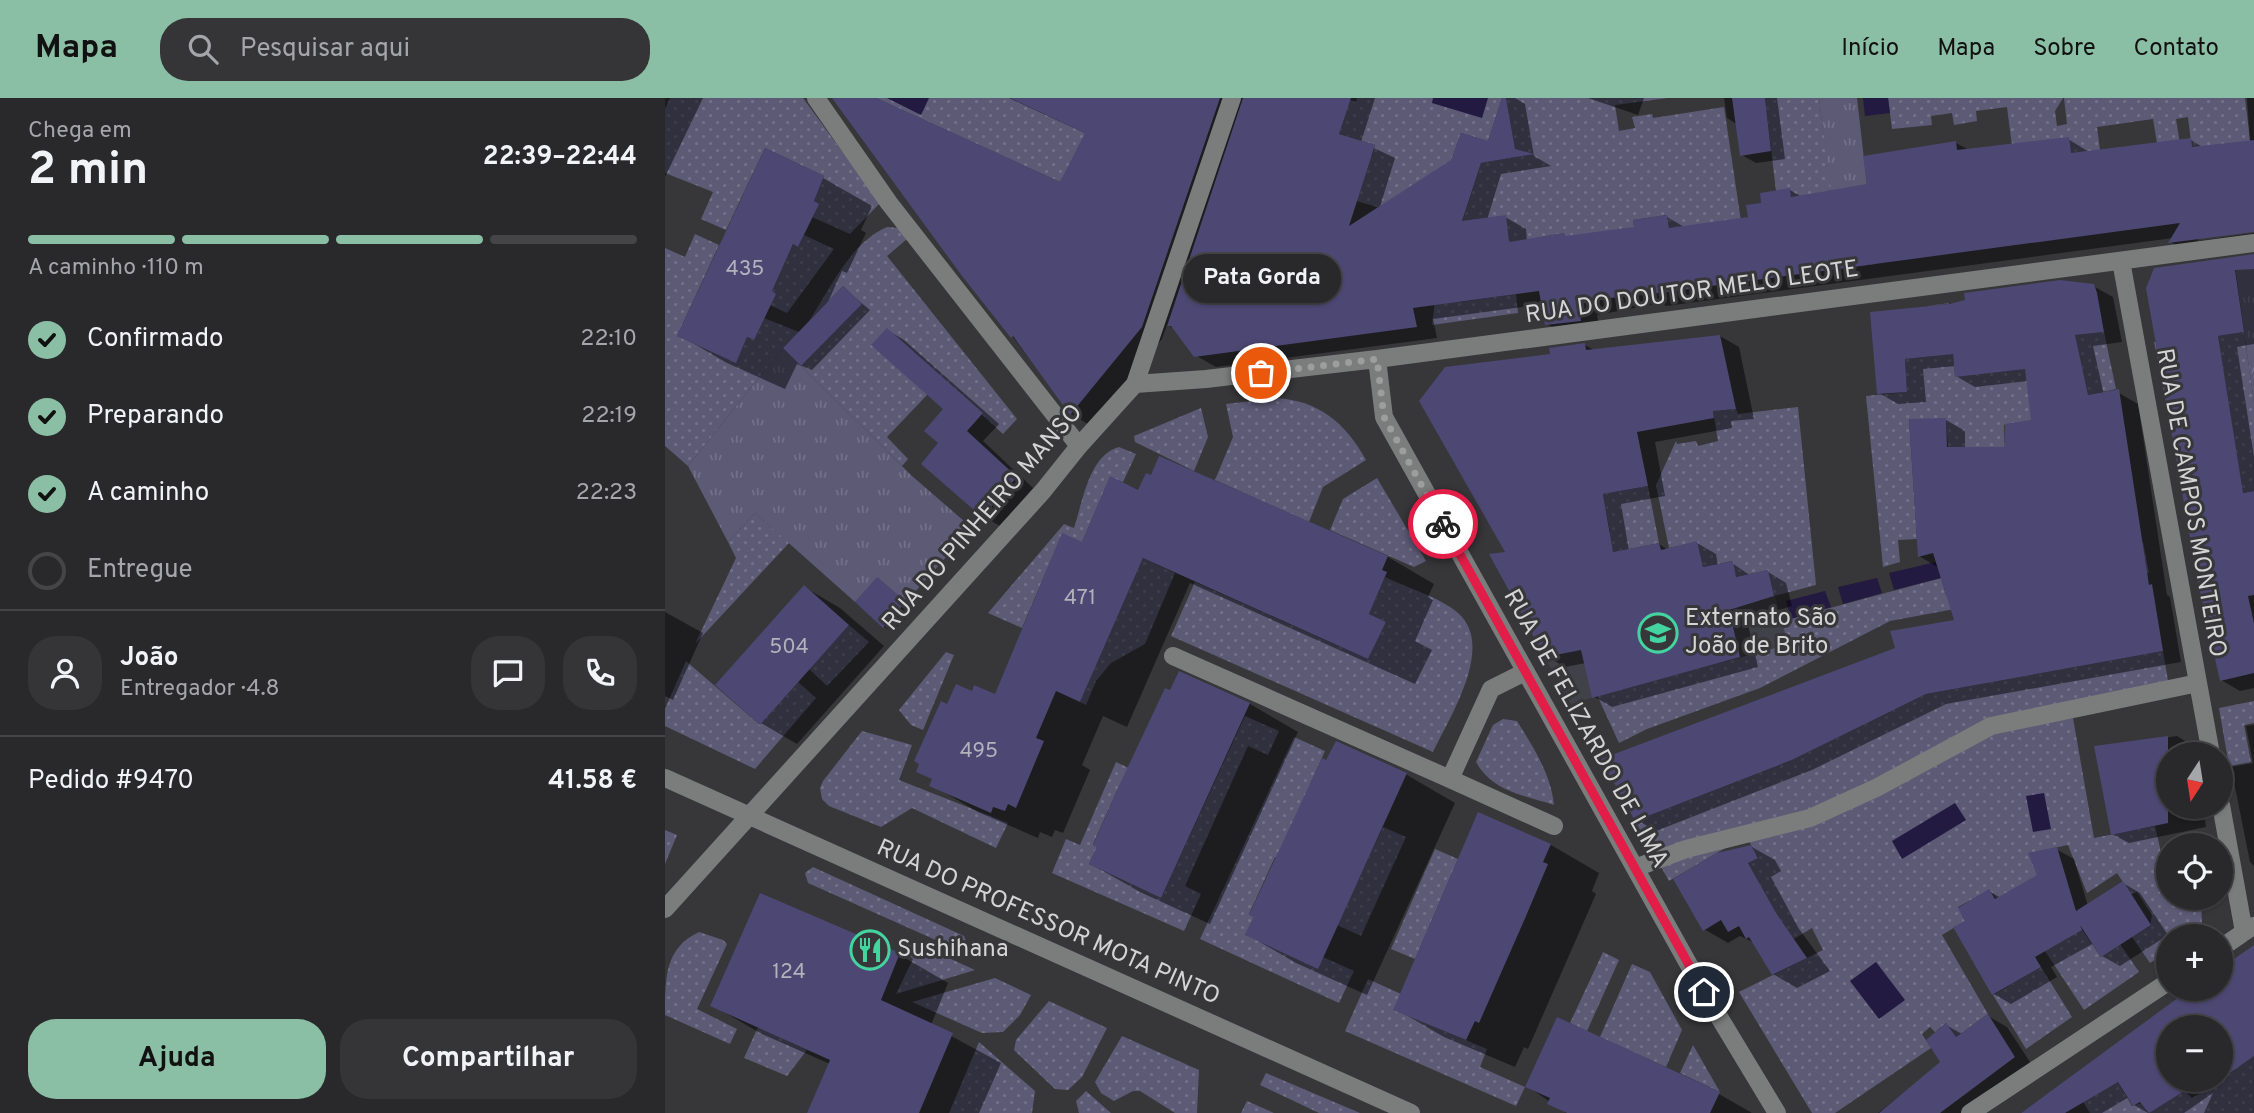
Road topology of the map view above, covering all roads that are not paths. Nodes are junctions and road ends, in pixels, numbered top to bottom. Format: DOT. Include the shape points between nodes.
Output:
graph roads {
  1 [pos="816,98"];
  2 [pos="1232,98"];
  3 [pos="2254,243"];
  4 [pos="2121,261"];
  5 [pos="1377,359"];
  6 [pos="1135,384"];
  7 [pos="1079,446"];
  8 [pos="1173,656"];
  9 [pos="1525,672"];
  10 [pos="2199,683"];
  11 [pos="2209,742"];
  12 [pos="665,778"];
  13 [pos="1450,779"];
  14 [pos="751,816"];
  15 [pos="2224,819"];
  16 [pos="1554,826"];
  17 [pos="1635,868"];
  18 [pos="665,909"];
  19 [pos="2249,929"];
  20 [pos="2233,940"];
  21 [pos="2156,990"];
  22 [pos="1411,1113"];
  23 [pos="1777,1113"];
  24 [pos="1970,1113"];
  1 -- 7 [label="street" via="889,202"];
  2 -- 6 [label="street, RUA DO PINHEIRO MANSO"];
  3 -- 4 [label="street, RUA DO DOUTOR MELO LEOTE"];
  4 -- 5 [label="street, RUA DO DOUTOR MELO LEOTE"];
  4 -- 10 [label="street, RUA DE CAMPOS MONTEIRO"];
  5 -- 6 [label="street, RUA DO DOUTOR MELO LEOTE"];
  5 -- 9 [label="street, RUA DE FELIZARDO DE LIMA" via="1384,417"];
  6 -- 7 [label="street, RUA DO PINHEIRO MANSO"];
  7 -- 14 [label="street, RUA DO PINHEIRO MANSO"];
  8 -- 13 [label="street"];
  9 -- 13 [label="street" via="1491,689"];
  9 -- 17 [label="street, RUA DE FELIZARDO DE LIMA"];
  10 -- 11 [label="street, RUA DE CAMPOS MONTEIRO"];
  10 -- 17 [label="street" via="1991,726 1809,818 1686,849"];
  12 -- 14 [label="street, RUA DO PROFESSOR MOTA PINTO"];
  13 -- 16 [label="street"];
  14 -- 18 [label="street, RUA DO PINHEIRO MANSO"];
  14 -- 22 [label="street, RUA DO PROFESSOR MOTA PINTO"];
  15 -- 19 [label="street"];
  17 -- 23 [label="street, RUA DE FELIZARDO DE LIMA"];
  19 -- 20 [label="street"];
  21 -- 24 [label="street"];
}
